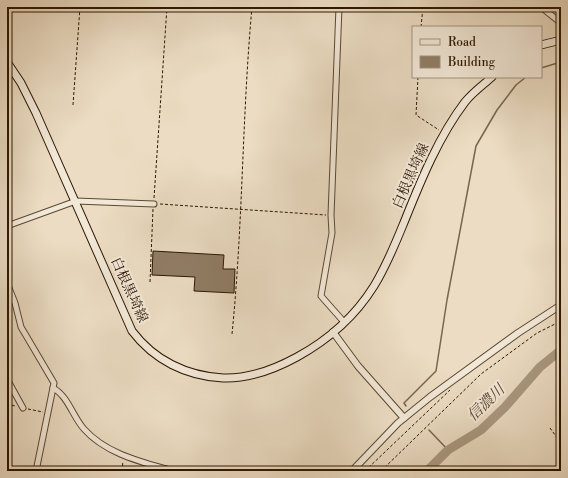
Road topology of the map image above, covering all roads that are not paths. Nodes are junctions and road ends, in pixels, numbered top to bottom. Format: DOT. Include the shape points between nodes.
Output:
graph roads {
  1 [pos="11,7"];
  2 [pos="339,7"];
  3 [pos="541,7"];
  4 [pos="7,13"];
  5 [pos="561,23"];
  6 [pos="561,40"];
  7 [pos="542,45"];
  8 [pos="7,62"];
  9 [pos="491,78"];
  10 [pos="76,201"];
  11 [pos="154,204"];
  12 [pos="7,226"];
  13 [pos="7,283"];
  14 [pos="561,305"];
  15 [pos="344,322"];
  16 [pos="333,332"];
  17 [pos="7,379"];
  18 [pos="53,388"];
  19 [pos="23,408"];
  20 [pos="404,418"];
  21 [pos="36,471"];
  22 [pos="173,471"];
  23 [pos="352,471"];
  1 -- 4 [label="street"];
  2 -- 15 [label="street" via="332,234 321,296"];
  3 -- 5 [label="street"];
  6 -- 7 [label="main road"];
  8 -- 10 [label="main road, 白根黒埼線" via="29,97"];
  9 -- 15 [label="main road, 白根黒埼線" via="465,102 445,133 385,267 367,296"];
  10 -- 11 [label="street"];
  10 -- 12 [label="street"];
  10 -- 16 [label="main road, 白根黒埼線" via="132,331 150,351 175,367 202,376 243,377 287,362"];
  13 -- 18 [label="street" via="15,303 20,327 54,383"];
  14 -- 20 [label="street" via="518,333"];
  15 -- 16 [label="main road, 白根黒埼線"];
  16 -- 20 [label="street" via="358,366"];
  17 -- 19 [label="street"];
  18 -- 21 [label="street"];
  18 -- 22 [label="street" via="66,401 89,435 124,456"];
  20 -- 23 [label="street"];
}
